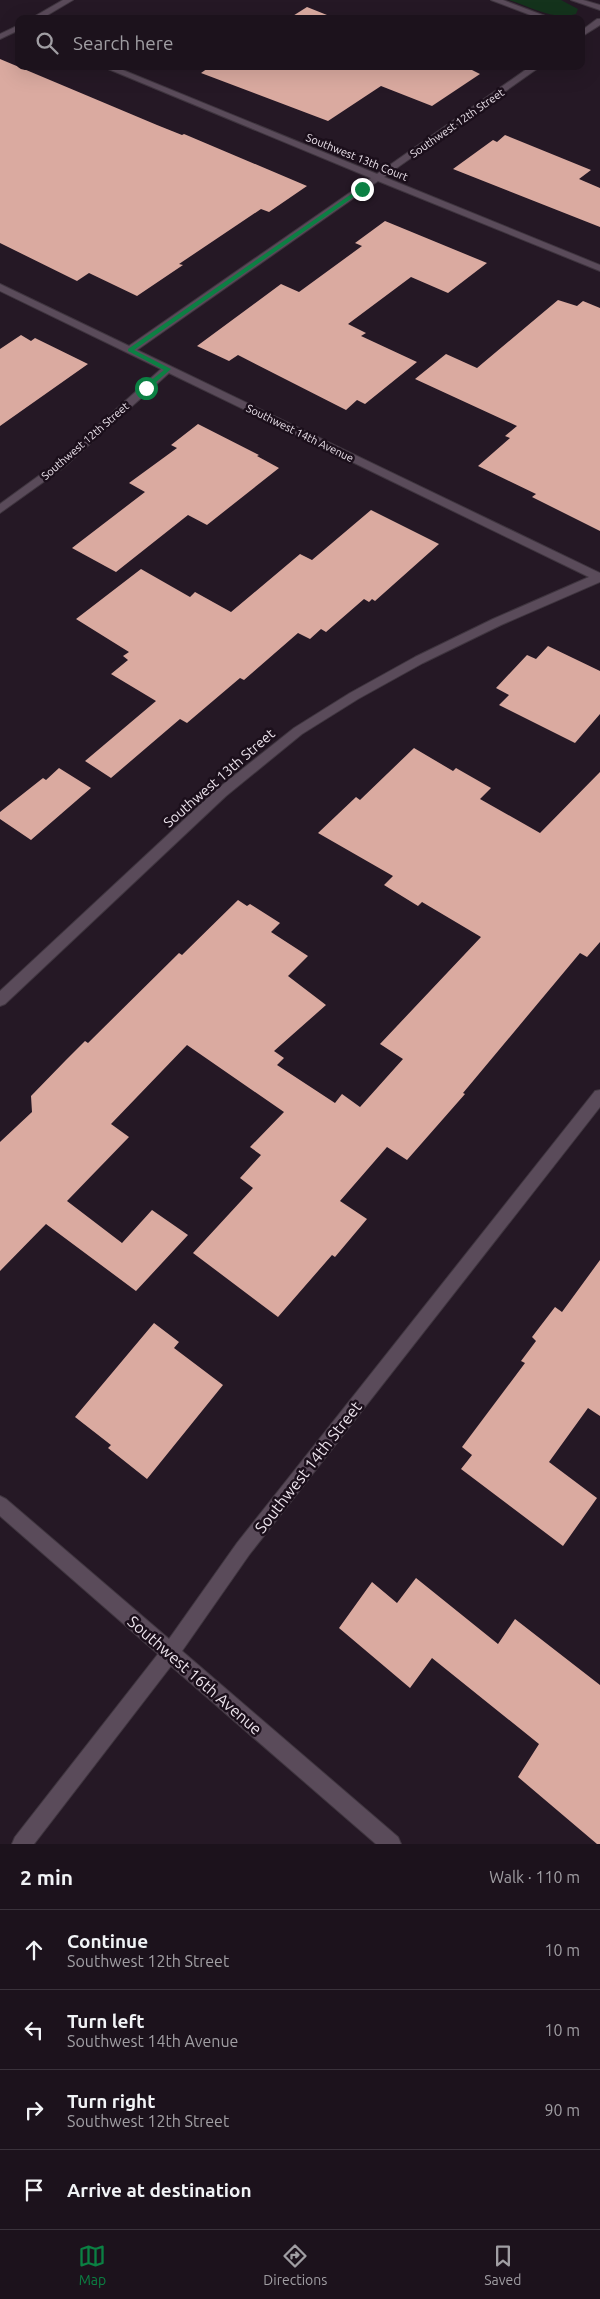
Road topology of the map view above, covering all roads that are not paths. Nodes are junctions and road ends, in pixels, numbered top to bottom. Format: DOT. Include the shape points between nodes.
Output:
graph roads {
  1 [pos="69,0"];
  2 [pos="495,0"];
  3 [pos="576,0"];
  4 [pos="600,8"];
  5 [pos="41,15"];
  6 [pos="538,15"];
  7 [pos="600,21"];
  8 [pos="0,23"];
  9 [pos="15,28"];
  10 [pos="15,30"];
  11 [pos="585,31"];
  12 [pos="585,32"];
  13 [pos="600,36"];
  14 [pos="0,37"];
  15 [pos="115,70"];
  16 [pos="531,70"];
  17 [pos="378,178"];
  18 [pos="600,268"];
  19 [pos="0,287"];
  20 [pos="130,350"];
  21 [pos="168,369"];
  22 [pos="0,509"];
  23 [pos="600,578"];
  24 [pos="0,1000"];
  25 [pos="600,1096"];
  26 [pos="0,1505"];
  27 [pos="169,1654"];
  28 [pos="22,1844"];
  29 [pos="391,1844"];
  1 -- 5 [label="street"];
  2 -- 6 [label="street"];
  3 -- 4 [label="street"];
  7 -- 11 [label="street"];
  8 -- 9 [label="street"];
  10 -- 14 [label="street"];
  12 -- 13 [label="street"];
  15 -- 17 [label="street, Southwest 13th Court"];
  16 -- 17 [label="street, Southwest 12th Street"];
  17 -- 18 [label="street, Southwest 13th Court"];
  17 -- 20 [label="street, Southwest 12th Street"];
  19 -- 20 [label="street, Southwest 14th Avenue"];
  20 -- 21 [label="street, Southwest 14th Avenue"];
  21 -- 22 [label="street, Southwest 12th Street" via="59,466"];
  21 -- 23 [label="street, Southwest 14th Avenue"];
  23 -- 24 [label="street, Southwest 13th Street" via="496,622 419,660 298,731 221,793"];
  25 -- 27 [label="street, Southwest 14th Street" via="243,1549"];
  26 -- 27 [label="street, Southwest 16th Avenue"];
  27 -- 28 [label="street, Southwest 14th Street"];
  27 -- 29 [label="street, Southwest 16th Avenue"];
}
